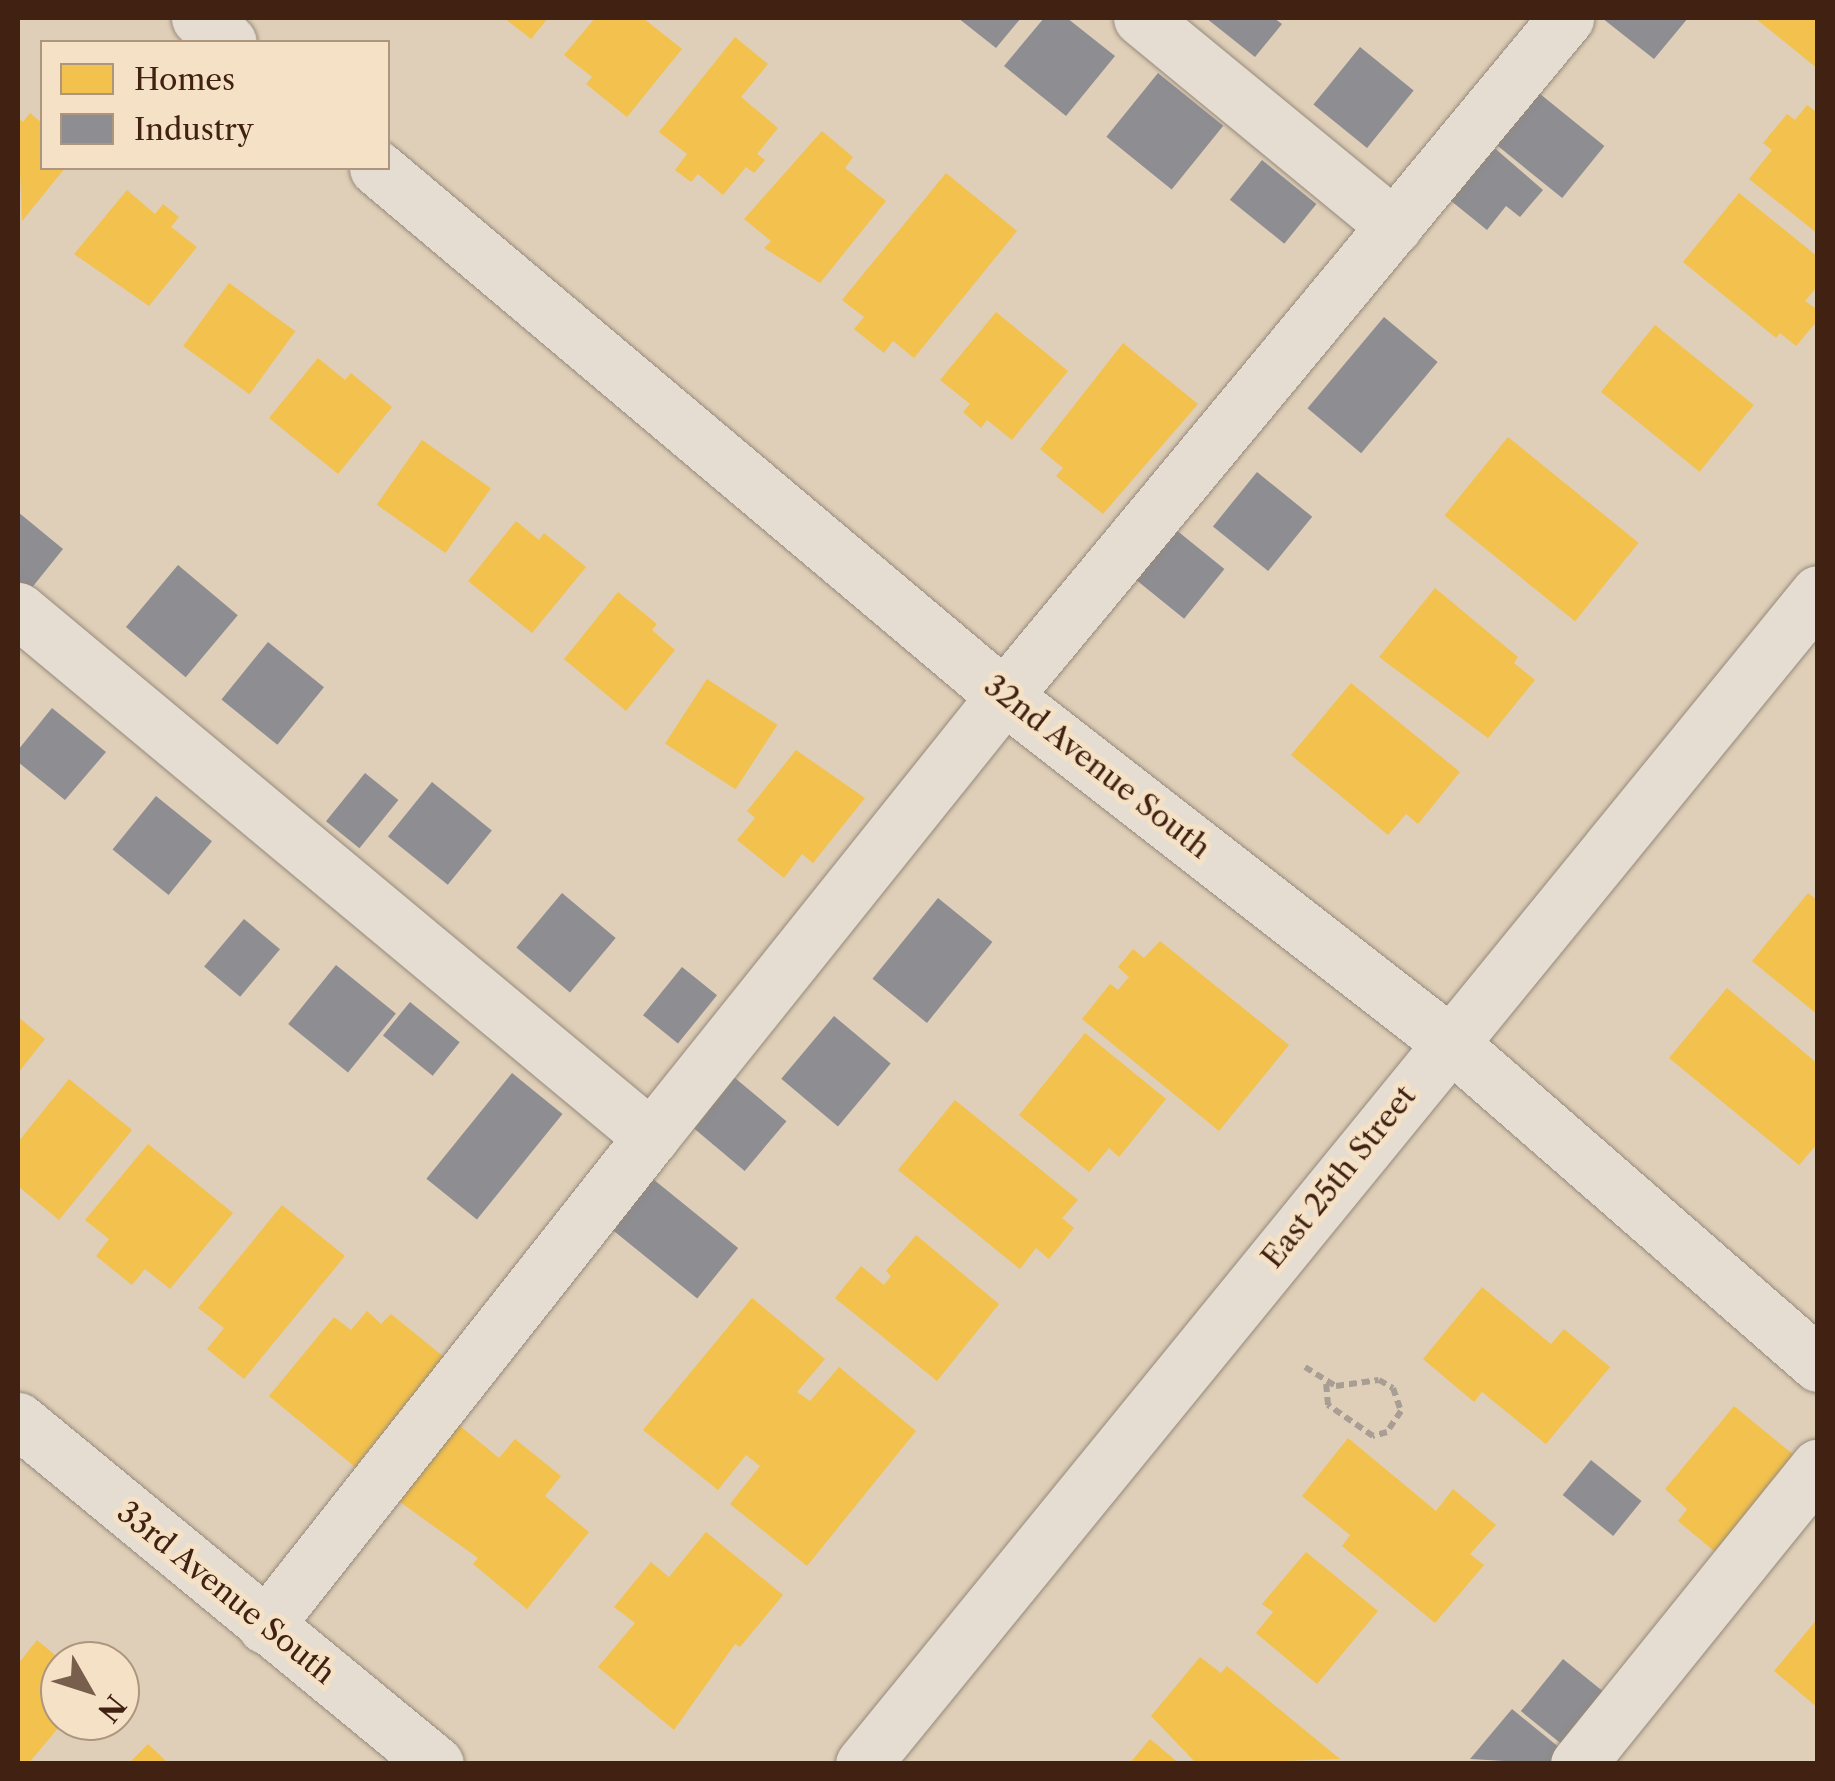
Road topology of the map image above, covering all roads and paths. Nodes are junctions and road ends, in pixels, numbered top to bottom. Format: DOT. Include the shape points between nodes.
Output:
graph roads {
  1 [pos="199,18"];
  2 [pos="1141,18"];
  3 [pos="1566,18"];
  4 [pos="226,40"];
  5 [pos="379,170"];
  6 [pos="1394,226"];
  7 [pos="1818,593"];
  8 [pos="18,610"];
  9 [pos="1004,696"];
  10 [pos="1449,1042"];
  11 [pos="651,1137"];
  12 [pos="1818,1364"];
  13 [pos="1305,1367"];
  14 [pos="1326,1384"];
  15 [pos="18,1420"];
  16 [pos="1818,1467"];
  17 [pos="265,1626"];
  18 [pos="436,1764"];
  19 [pos="863,1764"];
  20 [pos="1578,1764"];
  1 -- 4 [label="street"];
  2 -- 6 [label="street"];
  3 -- 6 [label="street"];
  5 -- 9 [label="street, 32nd Avenue South"];
  6 -- 9 [label="street"];
  7 -- 10 [label="street, East 25th Street"];
  8 -- 11 [label="street"];
  9 -- 10 [label="street, 32nd Avenue South"];
  9 -- 11 [label="street"];
  10 -- 12 [label="street, 32nd Avenue South"];
  10 -- 19 [label="street, East 25th Street"];
  11 -- 17 [label="street"];
  13 -- 14 [label="path"];
  14 -- 14 [label="path" via="1379,1380 1393,1388 1401,1411 1387,1432 1373,1436 1328,1405"];
  15 -- 17 [label="street, 33rd Avenue South"];
  16 -- 20 [label="street"];
  17 -- 18 [label="street, 33rd Avenue South"];
}
